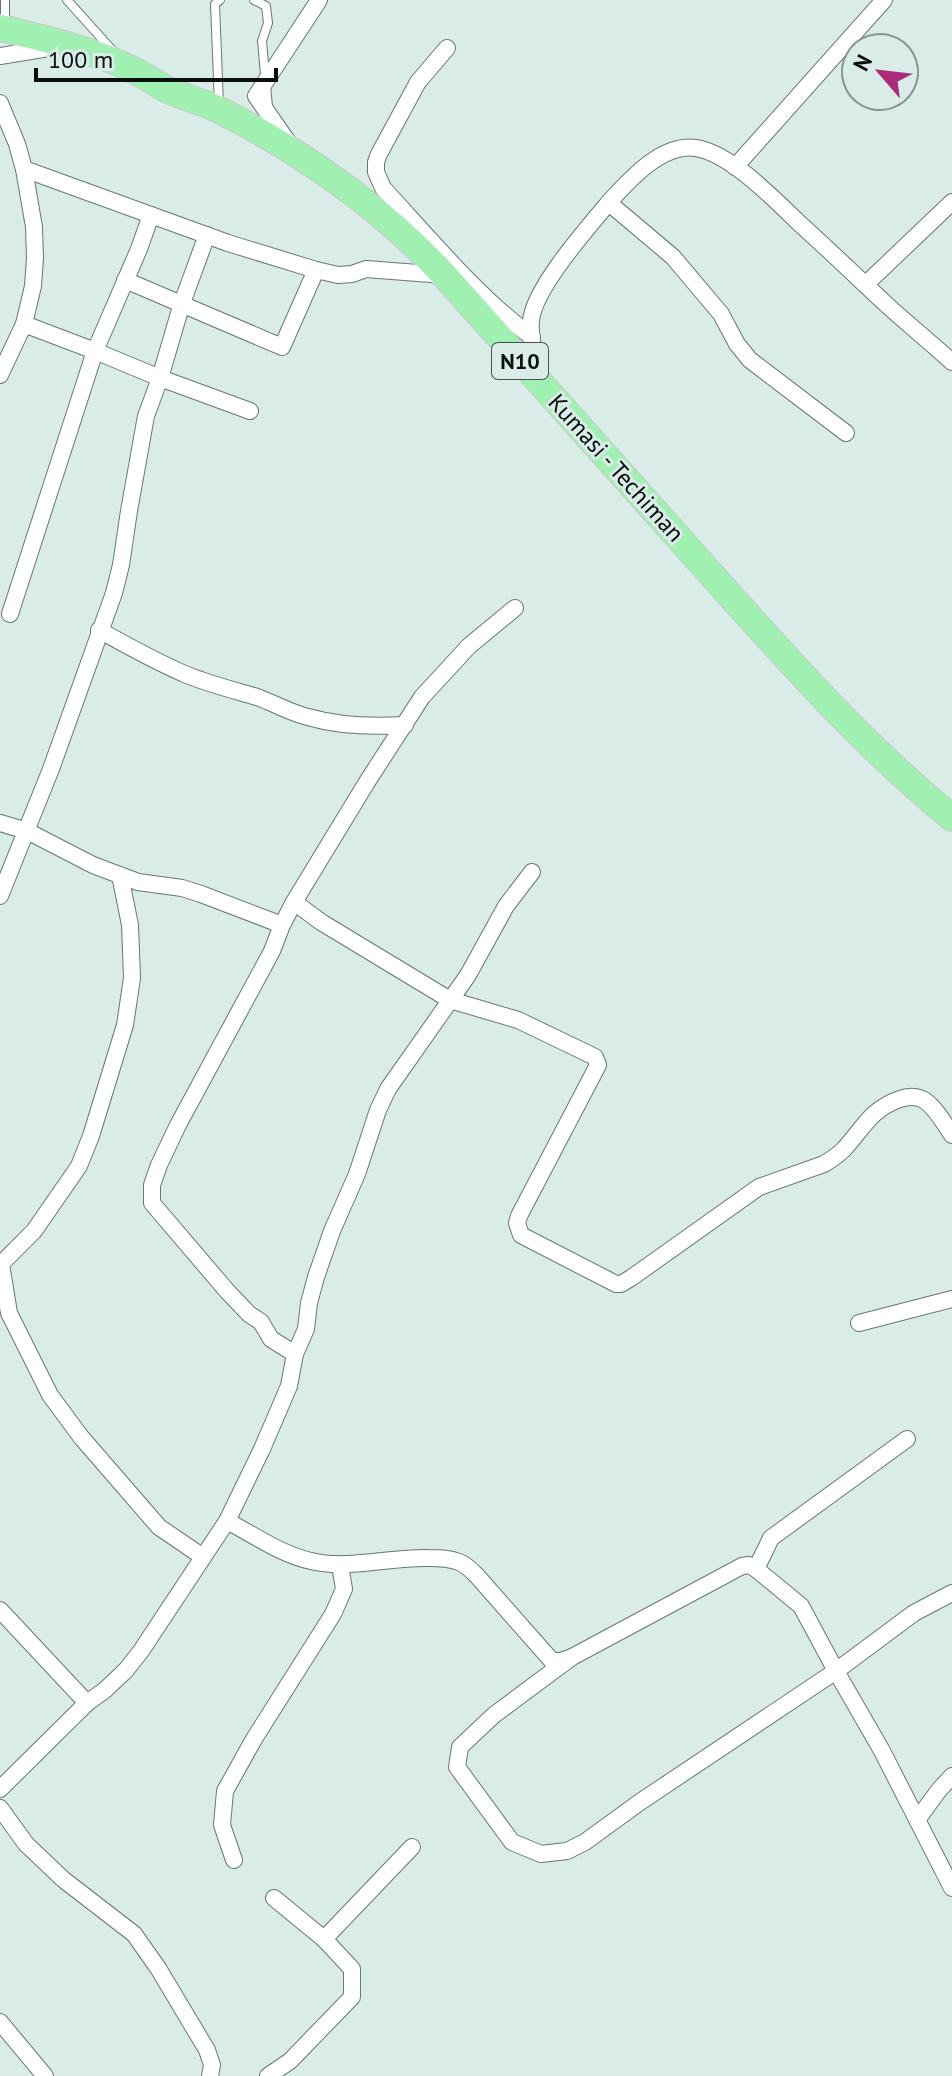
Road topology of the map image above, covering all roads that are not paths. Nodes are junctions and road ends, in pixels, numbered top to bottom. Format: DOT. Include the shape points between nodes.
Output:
graph roads {
  1 [pos="5,0"];
  2 [pos="67,0"];
  3 [pos="220,0"];
  4 [pos="254,0"];
  5 [pos="319,0"];
  6 [pos="884,0"];
  7 [pos="2,28"];
  8 [pos="65,45"];
  9 [pos="447,48"];
  10 [pos="0,56"];
  11 [pos="127,67"];
  12 [pos="0,103"];
  13 [pos="219,110"];
  14 [pos="271,139"];
  15 [pos="295,153"];
  16 [pos="735,167"];
  17 [pos="24,169"];
  18 [pos="952,202"];
  19 [pos="609,203"];
  20 [pos="151,215"];
  21 [pos="207,235"];
  22 [pos="316,270"];
  23 [pos="444,275"];
  24 [pos="125,280"];
  25 [pos="866,284"];
  26 [pos="182,303"];
  27 [pos="24,324"];
  28 [pos="532,337"];
  29 [pos="95,351"];
  30 [pos="952,362"];
  31 [pos="0,375"];
  32 [pos="160,378"];
  33 [pos="250,411"];
  34 [pos="577,425"];
  35 [pos="846,433"];
  36 [pos="515,608"];
  37 [pos="10,614"];
  38 [pos="99,630"];
  39 [pos="405,725"];
  40 [pos="952,818"];
  41 [pos="0,823"];
  42 [pos="27,831"];
  43 [pos="532,872"];
  44 [pos="120,875"];
  45 [pos="0,896"];
  46 [pos="294,902"];
  47 [pos="282,925"];
  48 [pos="450,1000"];
  49 [pos="952,1135"];
  50 [pos="1,1264"];
  51 [pos="952,1299"];
  52 [pos="859,1323"];
  53 [pos="295,1354"];
  54 [pos="907,1439"];
  55 [pos="227,1521"];
  56 [pos="203,1557"];
  57 [pos="340,1565"];
  58 [pos="756,1569"];
  59 [pos="952,1593"];
  60 [pos="0,1610"];
  61 [pos="572,1657"];
  62 [pos="836,1671"];
  63 [pos="87,1703"];
  64 [pos="952,1776"];
  65 [pos="0,1789"];
  66 [pos="0,1808"];
  67 [pos="917,1820"];
  68 [pos="412,1847"];
  69 [pos="234,1860"];
  70 [pos="952,1888"];
  71 [pos="274,1898"];
  72 [pos="324,1939"];
  73 [pos="0,2022"];
  74 [pos="45,2076"];
  75 [pos="210,2076"];
  76 [pos="268,2076"];
  1 -- 7 [label="lane"];
  2 -- 11 [label="lane"];
  3 -- 13 [label="lane" via="215,4"];
  4 -- 14 [label="lane" via="266,6 267,14 262,41"];
  5 -- 15 [label="street" via="256,96"];
  6 -- 16 [label="street"];
  7 -- 8 [label="highway, Kumasi - Techiman / N10"];
  8 -- 10 [label="street"];
  8 -- 11 [label="highway, Kumasi - Techiman / N10"];
  9 -- 28 [label="street" via="418,82 396,120 376,172 383,188 484,296"];
  11 -- 13 [label="highway, Kumasi - Techiman / N10"];
  12 -- 17 [label="street"];
  13 -- 14 [label="highway, Kumasi - Techiman / N10"];
  14 -- 15 [label="highway, Kumasi - Techiman / N10"];
  15 -- 23 [label="highway, Kumasi - Techiman / N10" via="394,225"];
  16 -- 19 [label="street" via="697,148 681,149 646,165"];
  16 -- 25 [label="street"];
  17 -- 20 [label="street"];
  17 -- 27 [label="street" via="35,258"];
  18 -- 25 [label="street"];
  19 -- 28 [label="street" via="541,294 531,320"];
  19 -- 35 [label="street" via="673,257 721,314 750,360"];
  20 -- 21 [label="street"];
  20 -- 24 [label="street"];
  21 -- 22 [label="street"];
  21 -- 26 [label="street"];
  22 -- 23 [label="street" via="338,275 366,269"];
  22 -- 26 [label="street" via="282,347"];
  23 -- 34 [label="highway, Kumasi - Techiman / N10"];
  24 -- 26 [label="street"];
  24 -- 29 [label="street"];
  25 -- 30 [label="street"];
  26 -- 32 [label="street"];
  27 -- 29 [label="street"];
  27 -- 31 [label="street"];
  28 -- 34 [label="street" via="534,381"];
  29 -- 32 [label="street"];
  29 -- 37 [label="street"];
  32 -- 33 [label="street"];
  32 -- 38 [label="street" via="146,416 121,565"];
  34 -- 40 [label="highway, Kumasi - Techiman / N10" via="845,721"];
  36 -- 39 [label="street" via="469,646 422,697"];
  38 -- 39 [label="street" via="188,676 307,717 362,726"];
  38 -- 42 [label="street"];
  39 -- 46 [label="street"];
  41 -- 42 [label="street"];
  42 -- 44 [label="street"];
  42 -- 45 [label="street"];
  43 -- 48 [label="street"];
  44 -- 47 [label="street" via="182,888"];
  44 -- 50 [label="street" via="130,925 132,978 121,1039 79,1166 34,1231"];
  46 -- 47 [label="street"];
  46 -- 48 [label="street"];
  47 -- 53 [label="street" via="159,1165 152,1203 271,1339"];
  48 -- 49 [label="street" via="518,1020 598,1060 517,1223 521,1235 616,1284 759,1187 834,1158 885,1104 908,1096 925,1101"];
  48 -- 53 [label="street" via="378,1110 316,1277 306,1329"];
  50 -- 56 [label="street" via="9,1313 50,1395 159,1527"];
  51 -- 52 [label="street"];
  53 -- 55 [label="street" via="289,1386"];
  54 -- 58 [label="street" via="771,1538"];
  55 -- 56 [label="street"];
  55 -- 57 [label="street" via="295,1556"];
  56 -- 63 [label="street" via="126,1670"];
  57 -- 61 [label="street" via="402,1558 456,1560 478,1577 552,1661"];
  57 -- 69 [label="street" via="344,1589 333,1614 225,1791 222,1825"];
  58 -- 61 [label="street" via="742,1566"];
  58 -- 62 [label="street" via="801,1606"];
  59 -- 62 [label="street" via="914,1613"];
  60 -- 63 [label="street"];
  61 -- 62 [label="street" via="460,1747 457,1767 512,1842 541,1854 585,1842"];
  62 -- 67 [label="street"];
  63 -- 65 [label="street"];
  64 -- 67 [label="street"];
  66 -- 75 [label="street" via="26,1844 134,1934 207,2050"];
  67 -- 70 [label="street"];
  68 -- 72 [label="street"];
  71 -- 72 [label="street"];
  72 -- 76 [label="street" via="352,1969 352,1997 290,2061"];
  73 -- 74 [label="street"];
}
